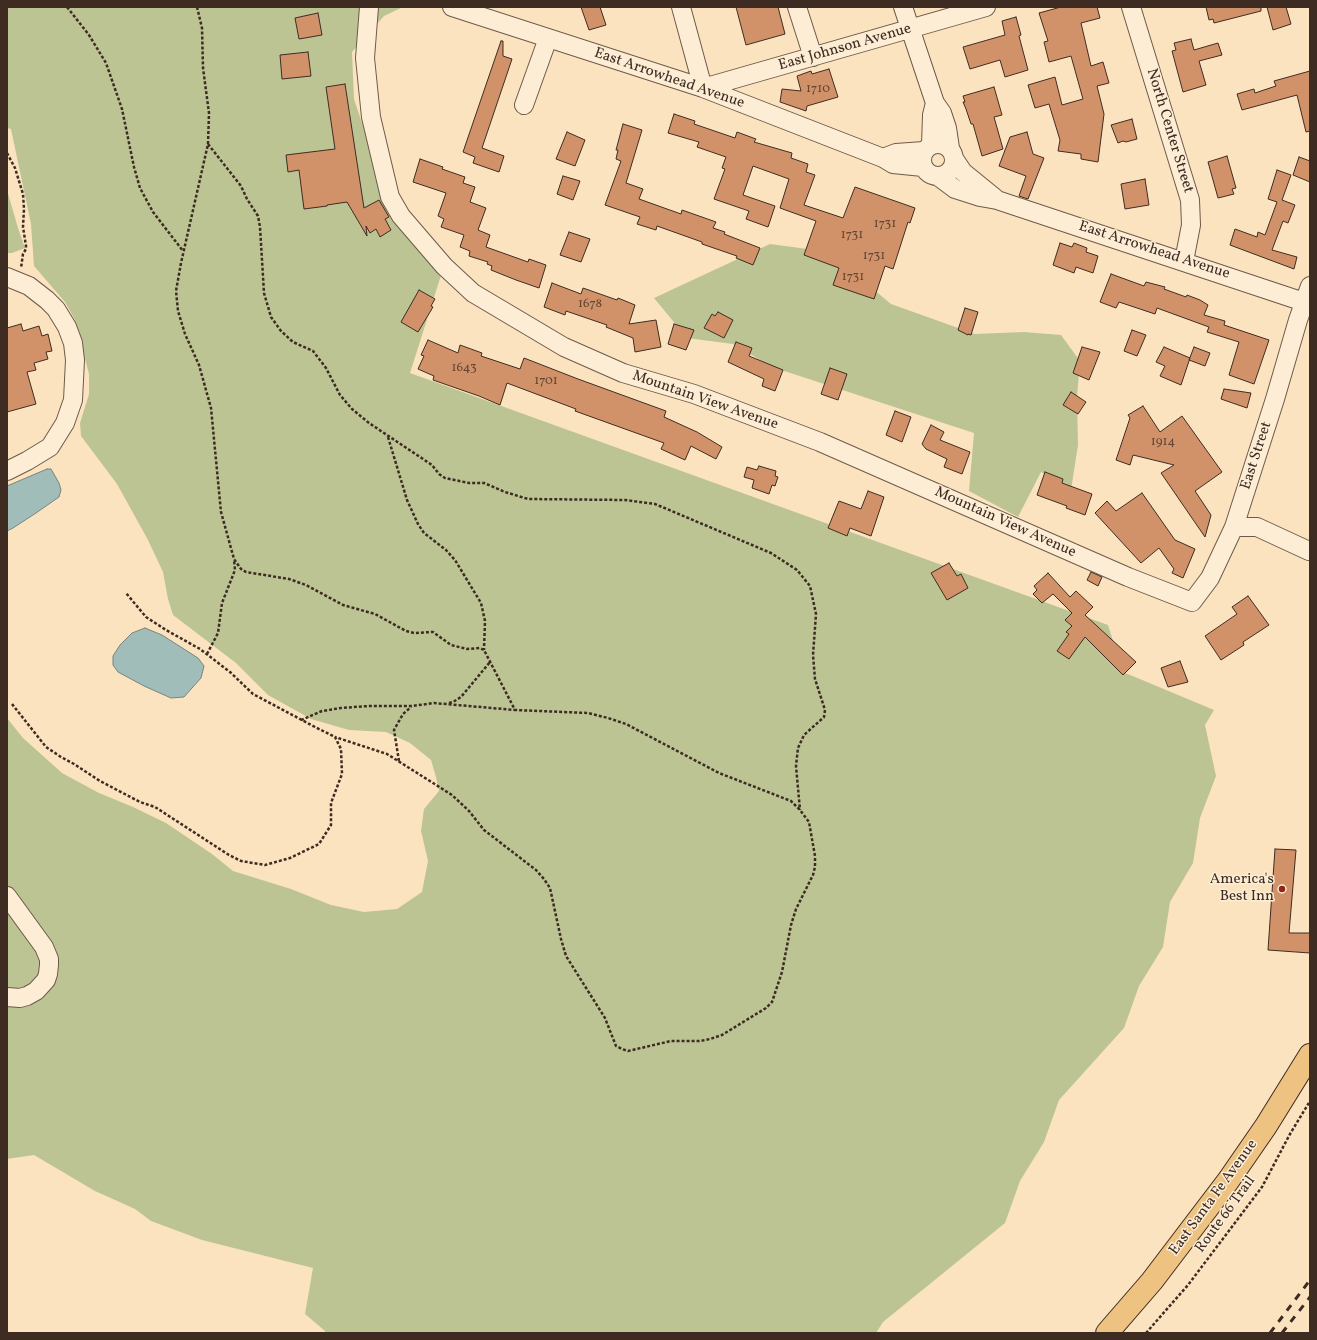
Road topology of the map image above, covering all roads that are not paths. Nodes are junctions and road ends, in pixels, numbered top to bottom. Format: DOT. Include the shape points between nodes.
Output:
graph roads {
  1 [pos="369,7"];
  2 [pos="452,7"];
  3 [pos="681,7"];
  4 [pos="797,7"];
  5 [pos="903,7"];
  6 [pos="986,7"];
  7 [pos="1131,7"];
  8 [pos="909,29"];
  9 [pos="548,38"];
  10 [pos="813,57"];
  11 [pos="703,88"];
  12 [pos="935,103"];
  13 [pos="524,105"];
  14 [pos="952,154"];
  15 [pos="926,155"];
  16 [pos="939,177"];
  17 [pos="997,200"];
  18 [pos="1185,256"];
  19 [pos="13,280"];
  20 [pos="1308,297"];
  21 [pos="7,471"];
  22 [pos="1234,527"];
  23 [pos="1309,551"];
  24 [pos="1192,602"];
  25 [pos="7,896"];
  26 [pos="7,997"];
  27 [pos="1310,1055"];
  28 [pos="1107,1333"];
  1 -- 24 [label="street, Mountain View Avenue" via="364,58 371,117 390,197 401,216 444,266 473,293 564,347 623,372 694,394 820,442 1128,577"];
  2 -- 9 [label="street, East Arrowhead Avenue"];
  3 -- 11 [label="street"];
  4 -- 10 [label="street"];
  5 -- 8 [label="street"];
  6 -- 8 [label="street, East Johnson Avenue"];
  7 -- 18 [label="street, North Center Street" via="1190,200 1190,225"];
  8 -- 10 [label="street, East Johnson Avenue"];
  8 -- 12 [label="street"];
  9 -- 11 [label="street, East Arrowhead Avenue"];
  9 -- 13 [label="street"];
  10 -- 11 [label="street, East Johnson Avenue"];
  11 -- 15 [label="street, East Arrowhead Avenue" via="883,158 896,153"];
  12 -- 14 [label="street" via="947,128"];
  12 -- 15 [label="street"];
  14 -- 15 [label="street" via="944,145 937,144"];
  14 -- 16 [label="street" via="954,166 945,176"];
  14 -- 17 [label="street, East Arrowhead Avenue" via="963,172"];
  15 -- 16 [label="street" via="927,173"];
  16 -- 17 [label="street, East Arrowhead Avenue" via="955,189"];
  17 -- 20 [label="street, East Arrowhead Avenue"];
  19 -- 21 [label="street" via="29,286 48,300 63,319 73,343 75,360 72,400 65,423 50,447"];
  20 -- 22 [label="street, East Street" via="1298,320"];
  22 -- 23 [label="street" via="1257,527"];
  22 -- 24 [label="street, East Street" via="1210,578"];
  25 -- 26 [label="street" via="44,947 49,965 46,980 36,991 20,998"];
  27 -- 28 [label="main road, East Santa Fe Avenue" via="1228,1181 1152,1281"];
}
